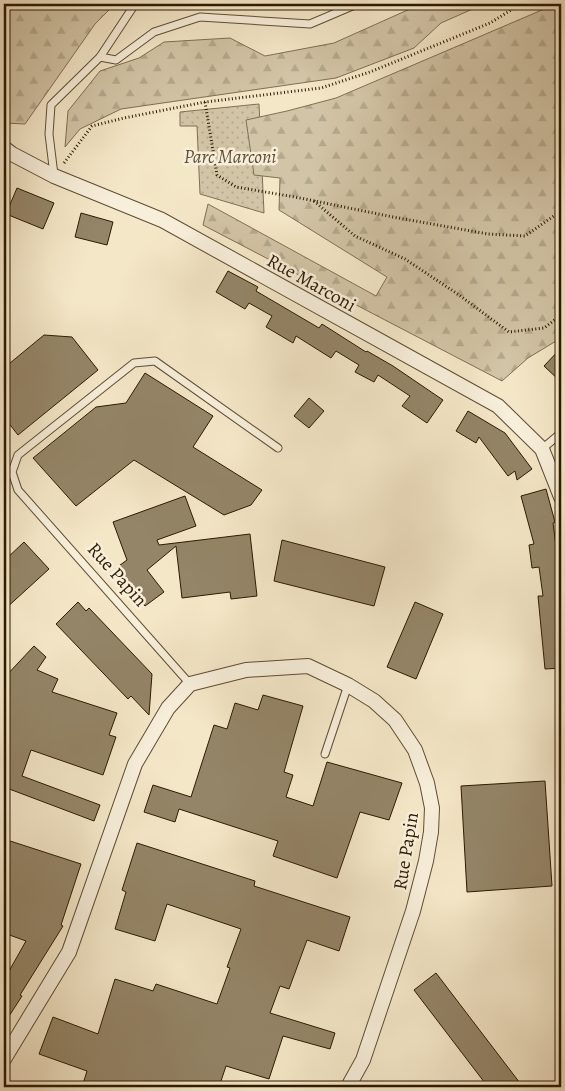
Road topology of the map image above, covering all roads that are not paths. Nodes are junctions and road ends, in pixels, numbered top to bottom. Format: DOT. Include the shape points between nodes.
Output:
graph roads {
  1 [pos="135,4"];
  2 [pos="357,4"];
  3 [pos="100,57"];
  4 [pos="7,155"];
  5 [pos="54,176"];
  6 [pos="561,433"];
  7 [pos="278,448"];
  8 [pos="542,450"];
  9 [pos="561,497"];
  10 [pos="190,684"];
  11 [pos="348,684"];
  12 [pos="325,754"];
  13 [pos="4,1058"];
  14 [pos="348,1087"];
  1 -- 3 [label="lane"];
  2 -- 3 [label="lane" via="310,24 200,16 154,32 116,60"];
  3 -- 5 [label="lane" via="51,105 49,134"];
  4 -- 5 [label="street, Rue Marconi"];
  5 -- 8 [label="street, Rue Marconi" via="162,220 498,406"];
  6 -- 8 [label="lane"];
  7 -- 10 [label="lane, Rue Papin" via="155,362 134,363 18,455 12,472 18,490"];
  8 -- 9 [label="street, Rue Marconi"];
  10 -- 11 [label="street, Rue Papin" via="246,670 308,666"];
  10 -- 13 [label="street" via="168,708 135,764 70,952"];
  11 -- 12 [label="lane"];
  11 -- 14 [label="street, Rue Papin" via="395,720 415,750 432,808 426,861 413,912 363,1060"];
}
